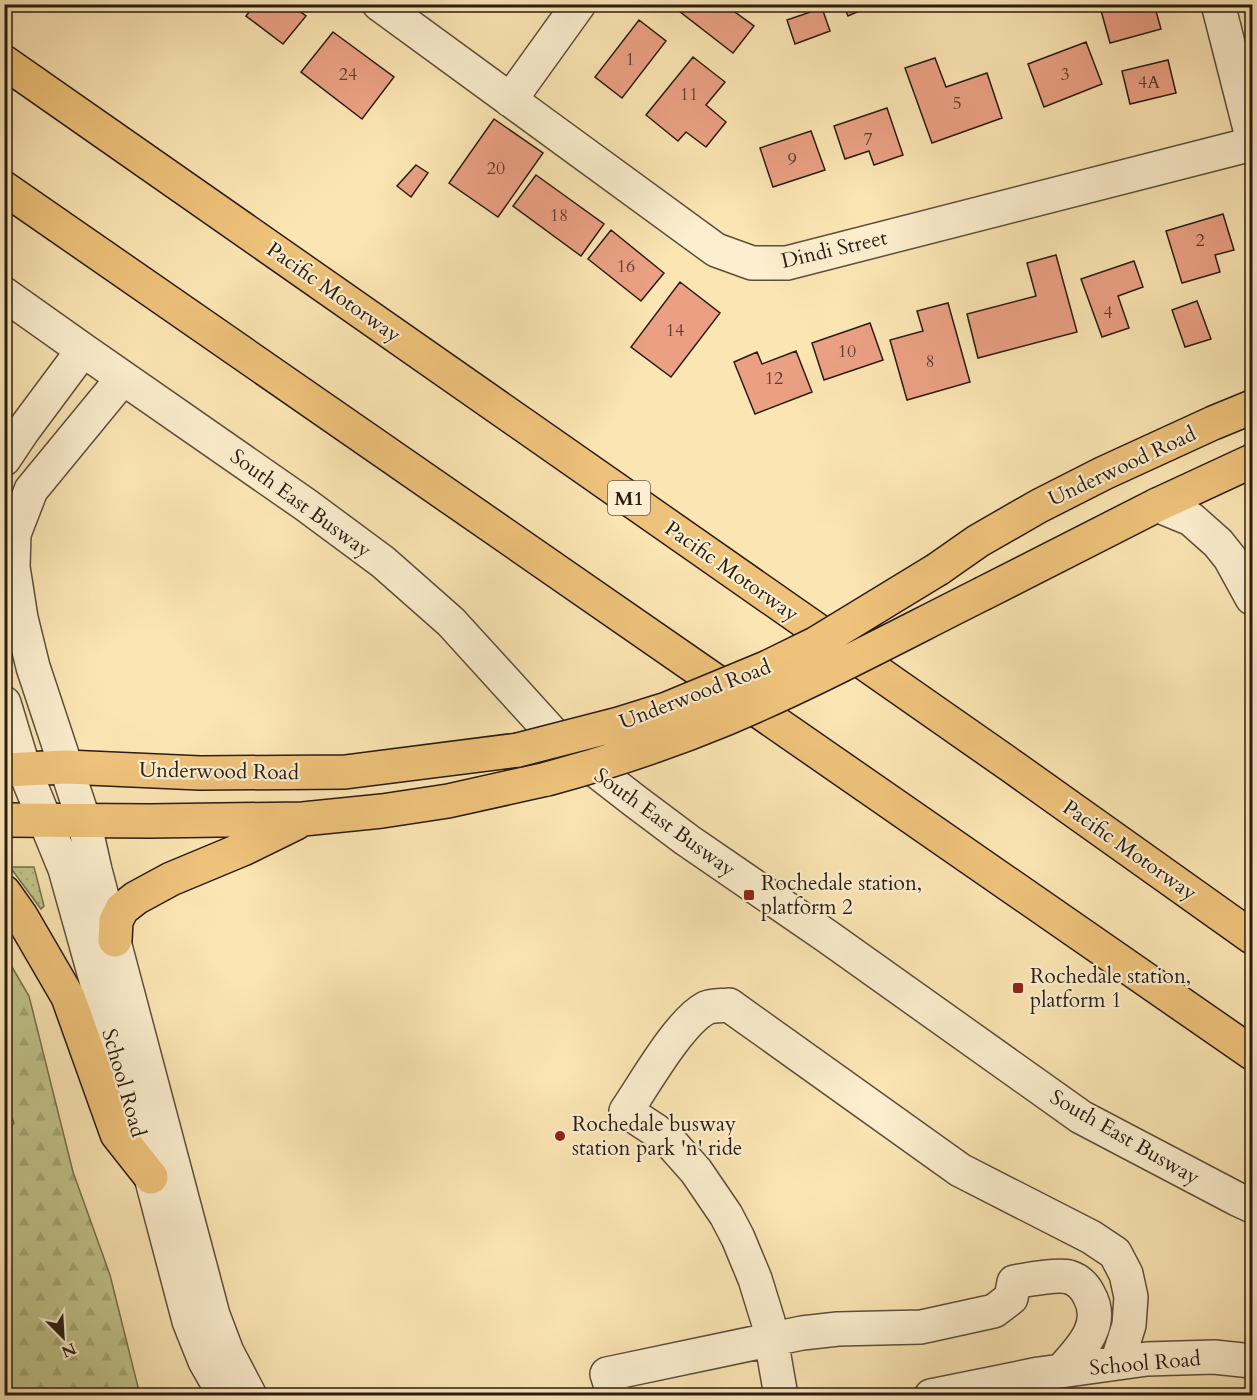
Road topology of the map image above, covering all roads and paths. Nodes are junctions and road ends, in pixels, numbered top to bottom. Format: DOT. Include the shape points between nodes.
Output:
graph roads {
  1 [pos="379,4"];
  2 [pos="579,4"];
  3 [pos="1218,4"];
  4 [pos="4,62"];
  5 [pos="510,100"];
  6 [pos="1252,137"];
  7 [pos="1252,144"];
  8 [pos="4,188"];
  9 [pos="4,294"];
  10 [pos="83,350"];
  11 [pos="123,378"];
  12 [pos="1252,407"];
  13 [pos="4,459"];
  14 [pos="1252,461"];
  15 [pos="1157,505"];
  16 [pos="1252,598"];
  17 [pos="4,703"];
  18 [pos="66,767"];
  19 [pos="14,770"];
  20 [pos="303,819"];
  21 [pos="4,820"];
  22 [pos="46,821"];
  23 [pos="84,821"];
  24 [pos="4,892"];
  25 [pos="1252,937"];
  26 [pos="115,939"];
  27 [pos="1252,1053"];
  28 [pos="151,1177"];
  29 [pos="1252,1206"];
  30 [pos="771,1339"];
  31 [pos="1252,1362"];
  32 [pos="1117,1363"];
  33 [pos="1061,1371"];
  34 [pos="610,1385"];
  35 [pos="225,1395"];
  36 [pos="250,1395"];
  37 [pos="781,1395"];
  38 [pos="931,1395"];
  1 -- 5 [label="street, Dindi Street"];
  2 -- 5 [label="street"];
  3 -- 6 [label="street"];
  4 -- 25 [label="main road, Pacific Motorway / M1"];
  5 -- 7 [label="street, Dindi Street" via="716,250 752,263 787,263"];
  8 -- 27 [label="main road"];
  9 -- 10 [label="street, South East Busway"];
  10 -- 11 [label="street, South East Busway"];
  10 -- 13 [label="street"];
  11 -- 18 [label="street" via="31,490 14,534 13,567 21,618"];
  11 -- 29 [label="street, South East Busway" via="383,562 451,622 563,745 687,840 1081,1117"];
  12 -- 18 [label="main road, Underwood Road, bridge" via="1039,506 815,644 667,709 619,724 518,750 345,772 200,773"];
  14 -- 15 [label="main road, Underwood Road"];
  15 -- 16 [label="street" via="1191,519 1218,543"];
  15 -- 20 [label="main road, Underwood Road, bridge" via="834,669 723,720 658,744 547,779 448,801"];
  17 -- 19 [label="street"];
  18 -- 19 [label="main road, Underwood Road"];
  18 -- 23 [label="street, School Road"];
  19 -- 22 [label="street, School Road"];
  20 -- 23 [label="main road, Underwood Road"];
  20 -- 26 [label="main road" via="136,898 122,909 116,921"];
  21 -- 22 [label="main road, Underwood Road"];
  22 -- 23 [label="main road, Underwood Road"];
  22 -- 28 [label="street, School Road" via="65,869"];
  23 -- 26 [label="street, School Road"];
  24 -- 28 [label="main road" via="68,997 117,1134"];
  26 -- 36 [label="street, School Road" via="213,1315"];
  28 -- 35 [label="street, School Road" via="189,1321 205,1361"];
  30 -- 32 [label="street" via="755,1279 726,1215 672,1144 626,1111 669,1047 692,1019 709,1006 729,1005 960,1170 1091,1237 1114,1253 1126,1274 1131,1297 1129,1325"];
  30 -- 33 [label="street" via="838,1329 921,1327 994,1311 1011,1299 1014,1282 1069,1277 1083,1285 1094,1304 1095,1320 1084,1345"];
  30 -- 34 [label="street"];
  30 -- 37 [label="street"];
  31 -- 32 [label="street, School Road" via="1214,1357"];
  32 -- 33 [label="street, School Road"];
  33 -- 38 [label="street, School Road"];
}
